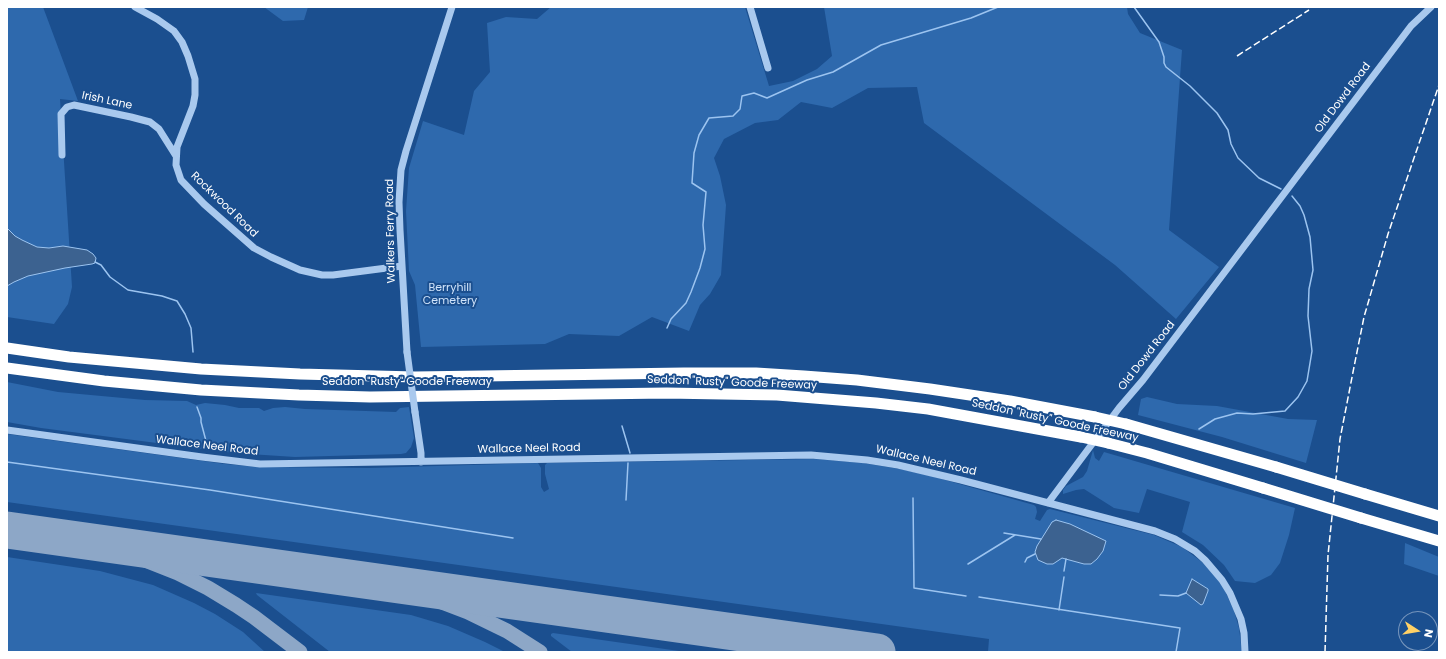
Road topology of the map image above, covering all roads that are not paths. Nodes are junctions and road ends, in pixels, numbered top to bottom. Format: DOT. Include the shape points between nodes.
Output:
graph roads {
  1 [pos="135,7"];
  2 [pos="452,7"];
  3 [pos="750,7"];
  4 [pos="1431,7"];
  5 [pos="768,68"];
  6 [pos="62,155"];
  7 [pos="176,156"];
  8 [pos="402,266"];
  9 [pos="7,348"];
  10 [pos="7,368"];
  11 [pos="7,430"];
  12 [pos="421,462"];
  13 [pos="1048,503"];
  14 [pos="1439,516"];
  15 [pos="1438,541"];
  16 [pos="1245,652"];
  1 -- 7 [label="street, Rockwood Road" via="174,31 182,42 195,79 193,106 180,138"];
  2 -- 8 [label="street, Walkers Ferry Road" via="401,170 399,202"];
  3 -- 5 [label="street"];
  4 -- 13 [label="street, Old Dowd Road" via="1411,26"];
  6 -- 7 [label="street, Irish Lane" via="62,114 67,107 74,105 150,122 159,129"];
  7 -- 8 [label="street, Rockwood Road" via="178,173 189,189 244,241 271,258 300,270 322,275"];
  8 -- 12 [label="street, Walkers Ferry Road, bridge" via="407,352"];
  9 -- 14 [label="highway, Seddon \"Rusty\" Goode Freeway, bridge" via="194,369 314,375 418,377 756,373 857,380 1010,401 1126,424"];
  10 -- 15 [label="highway, Seddon \"Rusty\" Goode Freeway, bridge" via="111,382 201,390 307,395 370,397 667,392 777,395 928,409 1081,437 1147,453"];
  11 -- 12 [label="street, Wallace Neel Road" via="260,464"];
  12 -- 13 [label="street, Wallace Neel Road" via="828,456 898,465"];
  13 -- 16 [label="street" via="1164,534 1195,551 1214,569 1230,593 1241,619"];
}
